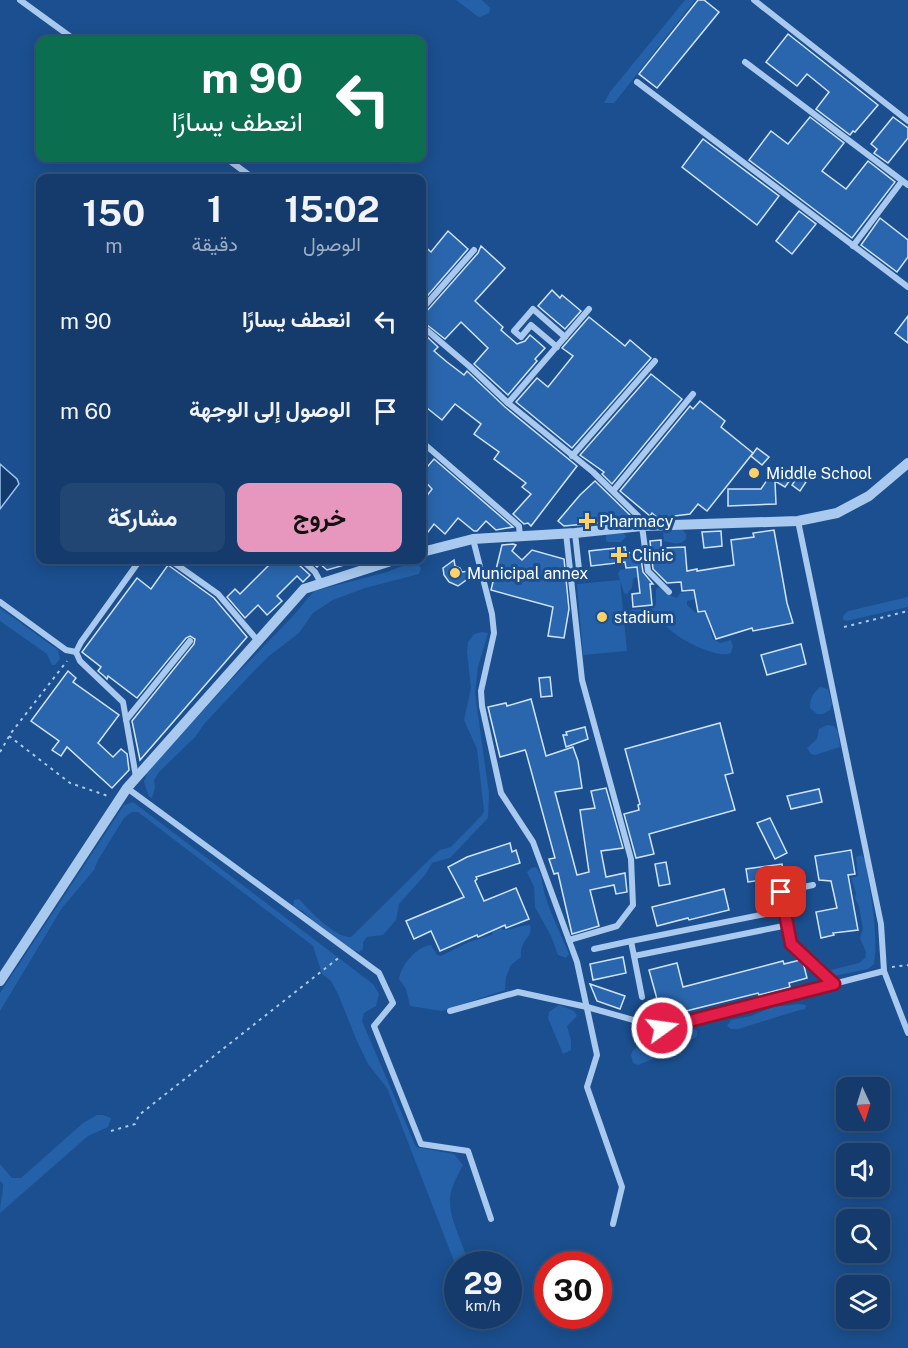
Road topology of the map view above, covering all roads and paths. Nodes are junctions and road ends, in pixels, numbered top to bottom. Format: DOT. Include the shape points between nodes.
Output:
graph roads {
  1 [pos="20,0"];
  2 [pos="754,0"];
  3 [pos="70,36"];
  4 [pos="745,62"];
  5 [pos="637,82"];
  6 [pos="908,121"];
  7 [pos="230,162"];
  8 [pos="247,174"];
  9 [pos="905,183"];
  10 [pos="853,246"];
  11 [pos="474,250"];
  12 [pos="908,287"];
  13 [pos="426,304"];
  14 [pos="589,309"];
  15 [pos="426,329"];
  16 [pos="565,337"];
  17 [pos="556,347"];
  18 [pos="655,361"];
  19 [pos="693,394"];
  20 [pos="508,404"];
  21 [pos="426,445"];
  22 [pos="572,456"];
  23 [pos="908,463"];
  24 [pos="613,491"];
  25 [pos="798,521"];
  26 [pos="642,526"];
  27 [pos="571,533"];
  28 [pos="520,536"];
  29 [pos="473,539"];
  30 [pos="426,551"];
  31 [pos="137,564"];
  32 [pos="176,564"];
  33 [pos="306,564"];
  34 [pos="381,564"];
  35 [pos="321,583"];
  36 [pos="669,592"];
  37 [pos="0,602"];
  38 [pos="908,611"];
  39 [pos="844,627"];
  40 [pos="258,640"];
  41 [pos="190,641"];
  42 [pos="76,652"];
  43 [pos="123,702"];
  44 [pos="133,712"];
  45 [pos="126,720"];
  46 [pos="9,736"];
  47 [pos="0,752"];
  48 [pos="136,778"];
  49 [pos="127,789"];
  50 [pos="119,800"];
  51 [pos="813,885"];
  52 [pos="785,910"];
  53 [pos="788,925"];
  54 [pos="569,940"];
  55 [pos="631,941"];
  56 [pos="594,949"];
  57 [pos="348,951"];
  58 [pos="634,957"];
  59 [pos="908,965"];
  60 [pos="884,971"];
  61 [pos="0,981"];
  62 [pos="834,984"];
  63 [pos="642,997"];
  64 [pos="587,1007"];
  65 [pos="450,1011"];
  66 [pos="908,1033"];
  67 [pos="111,1131"];
  68 [pos="490,1219"];
  69 [pos="613,1224"];
  1 -- 3 [label="street"];
  2 -- 6 [label="street"];
  4 -- 9 [label="street"];
  5 -- 10 [label="street"];
  7 -- 8 [label="street"];
  9 -- 10 [label="street"];
  10 -- 12 [label="street"];
  11 -- 13 [label="street"];
  14 -- 16 [label="street"];
  15 -- 20 [label="street"];
  16 -- 17 [label="street"];
  16 -- 17 [label="street" via="533,309 514,331 521,337 531,325"];
  17 -- 20 [label="street"];
  18 -- 22 [label="street"];
  19 -- 24 [label="street"];
  20 -- 22 [label="street"];
  21 -- 28 [label="street" via="519,526"];
  22 -- 24 [label="street"];
  23 -- 25 [label="street" via="869,496 837,513"];
  24 -- 26 [label="street" via="638,516"];
  25 -- 26 [label="street"];
  25 -- 60 [label="street" via="881,924"];
  26 -- 27 [label="street"];
  26 -- 36 [label="street" via="648,571"];
  27 -- 28 [label="street"];
  27 -- 54 [label="street" via="580,578 572,578 582,680 632,859 633,905 617,926"];
  28 -- 29 [label="street"];
  29 -- 30 [label="street"];
  29 -- 54 [label="street" via="494,622 481,691 501,793 533,842"];
  31 -- 42 [label="street"];
  32 -- 40 [label="street" via="218,594"];
  33 -- 35 [label="street"];
  34 -- 35 [label="street"];
  35 -- 40 [label="street" via="304,589"];
  37 -- 42 [label="street" via="66,650"];
  38 -- 39 [label="path"];
  40 -- 48 [label="street"];
  41 -- 44 [label="street"];
  42 -- 43 [label="street" via="80,661"];
  42 -- 46 [label="path"];
  43 -- 44 [label="street"];
  43 -- 45 [label="street"];
  44 -- 45 [label="street"];
  45 -- 48 [label="street"];
  46 -- 47 [label="path"];
  46 -- 50 [label="path" via="70,783"];
  48 -- 49 [label="street"];
  49 -- 50 [label="street"];
  49 -- 57 [label="street"];
  50 -- 61 [label="street"];
  51 -- 52 [label="street" via="781,892"];
  52 -- 53 [label="street"];
  52 -- 55 [label="street"];
  53 -- 58 [label="street"];
  53 -- 62 [label="street" via="791,944"];
  54 -- 64 [label="street"];
  55 -- 56 [label="street"];
  55 -- 58 [label="street"];
  57 -- 67 [label="path" via="139,1114 135,1124"];
  57 -- 68 [label="street" via="379,974 393,1003 374,1026 421,1144 468,1151"];
  58 -- 63 [label="street"];
  59 -- 60 [label="path"];
  60 -- 62 [label="street"];
  60 -- 66 [label="street"];
  62 -- 64 [label="street" via="662,1028"];
  64 -- 65 [label="street" via="518,992"];
  64 -- 69 [label="street" via="597,1055 587,1087 622,1187"];
}
